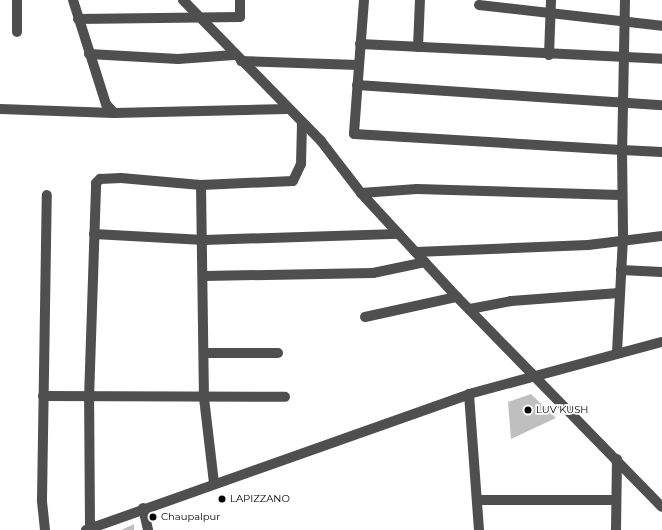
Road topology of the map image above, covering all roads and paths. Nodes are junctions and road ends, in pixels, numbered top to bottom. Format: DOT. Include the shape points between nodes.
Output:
graph roads {
  1 [pos="17,0"];
  2 [pos="73,0"];
  3 [pos="184,0"];
  4 [pos="196,0"];
  5 [pos="240,0"];
  6 [pos="364,0"];
  7 [pos="420,0"];
  8 [pos="551,0"];
  9 [pos="625,0"];
  10 [pos="479,5"];
  11 [pos="193,11"];
  12 [pos="551,13"];
  13 [pos="78,19"];
  14 [pos="200,19"];
  15 [pos="624,22"];
  16 [pos="662,26"];
  17 [pos="17,32"];
  18 [pos="360,44"];
  19 [pos="418,47"];
  20 [pos="89,54"];
  21 [pos="549,55"];
  22 [pos="625,57"];
  23 [pos="237,58"];
  24 [pos="662,59"];
  25 [pos="358,65"];
  26 [pos="357,85"];
  27 [pos="624,103"];
  28 [pos="662,105"];
  29 [pos="0,110"];
  30 [pos="288,110"];
  31 [pos="114,113"];
  32 [pos="302,122"];
  33 [pos="622,150"];
  34 [pos="662,152"];
  35 [pos="201,185"];
  36 [pos="360,193"];
  37 [pos="47,195"];
  38 [pos="621,195"];
  39 [pos="94,234"];
  40 [pos="399,234"];
  41 [pos="662,236"];
  42 [pos="623,238"];
  43 [pos="204,240"];
  44 [pos="416,252"];
  45 [pos="425,262"];
  46 [pos="621,270"];
  47 [pos="662,272"];
  48 [pos="204,276"];
  49 [pos="619,293"];
  50 [pos="457,297"];
  51 [pos="470,309"];
  52 [pos="365,317"];
  53 [pos="662,342"];
  54 [pos="205,353"];
  55 [pos="278,353"];
  56 [pos="617,354"];
  57 [pos="536,376"];
  58 [pos="469,394"];
  59 [pos="43,396"];
  60 [pos="285,397"];
  61 [pos="204,398"];
  62 [pos="89,399"];
  63 [pos="617,459"];
  64 [pos="214,483"];
  65 [pos="479,500"];
  66 [pos="616,500"];
  67 [pos="662,507"];
  68 [pos="143,508"];
  69 [pos="88,529"];
  70 [pos="45,530"];
  71 [pos="148,530"];
  72 [pos="479,530"];
  73 [pos="616,530"];
  1 -- 17 [label="street"];
  2 -- 13 [label="street"];
  3 -- 11 [label="street"];
  4 -- 11 [label="street"];
  5 -- 14 [label="street" via="240,16"];
  6 -- 18 [label="street"];
  7 -- 19 [label="street"];
  8 -- 12 [label="street"];
  9 -- 15 [label="street"];
  10 -- 12 [label="street"];
  11 -- 14 [label="street"];
  12 -- 15 [label="street"];
  12 -- 21 [label="street"];
  13 -- 14 [label="street"];
  13 -- 20 [label="street"];
  14 -- 23 [label="street"];
  15 -- 16 [label="street"];
  15 -- 22 [label="street"];
  18 -- 19 [label="street"];
  18 -- 25 [label="street"];
  19 -- 21 [label="street"];
  20 -- 23 [label="street" via="178,59"];
  20 -- 31 [label="street" via="106,104"];
  21 -- 22 [label="street"];
  22 -- 24 [label="street"];
  22 -- 27 [label="street"];
  23 -- 25 [label="street"];
  23 -- 30 [label="street"];
  25 -- 26 [label="street"];
  26 -- 27 [label="street"];
  26 -- 33 [label="street" via="354,134"];
  27 -- 28 [label="street"];
  27 -- 33 [label="street"];
  29 -- 31 [label="street"];
  30 -- 31 [label="street"];
  30 -- 32 [label="street"];
  32 -- 35 [label="street" via="301,164 293,181"];
  32 -- 36 [label="street" via="321,141"];
  33 -- 34 [label="street"];
  33 -- 38 [label="street"];
  35 -- 39 [label="street" via="192,182 100,179 94,190"];
  35 -- 43 [label="street"];
  36 -- 38 [label="street" via="417,189"];
  36 -- 40 [label="street"];
  37 -- 59 [label="street"];
  38 -- 42 [label="street"];
  39 -- 43 [label="street"];
  39 -- 62 [label="street"];
  40 -- 43 [label="street"];
  40 -- 44 [label="street"];
  41 -- 42 [label="street"];
  42 -- 44 [label="street" via="588,245"];
  42 -- 46 [label="street"];
  43 -- 48 [label="street"];
  44 -- 45 [label="street"];
  45 -- 48 [label="street" via="365,274"];
  45 -- 50 [label="street"];
  46 -- 47 [label="street"];
  46 -- 49 [label="street"];
  48 -- 54 [label="street"];
  49 -- 51 [label="street" via="511,301"];
  49 -- 56 [label="street"];
  50 -- 51 [label="street"];
  50 -- 52 [label="street"];
  51 -- 57 [label="street"];
  53 -- 56 [label="street"];
  54 -- 55 [label="street"];
  54 -- 61 [label="street"];
  56 -- 57 [label="street"];
  57 -- 58 [label="street"];
  57 -- 63 [label="street"];
  58 -- 64 [label="street"];
  58 -- 65 [label="street"];
  59 -- 62 [label="street"];
  59 -- 70 [label="street"];
  60 -- 61 [label="street"];
  61 -- 62 [label="street"];
  61 -- 64 [label="street"];
  62 -- 69 [label="street"];
  63 -- 66 [label="street"];
  63 -- 67 [label="street"];
  64 -- 68 [label="street"];
  65 -- 66 [label="street"];
  65 -- 72 [label="street"];
  66 -- 73 [label="street"];
  68 -- 69 [label="street"];
  68 -- 71 [label="street"];
}
